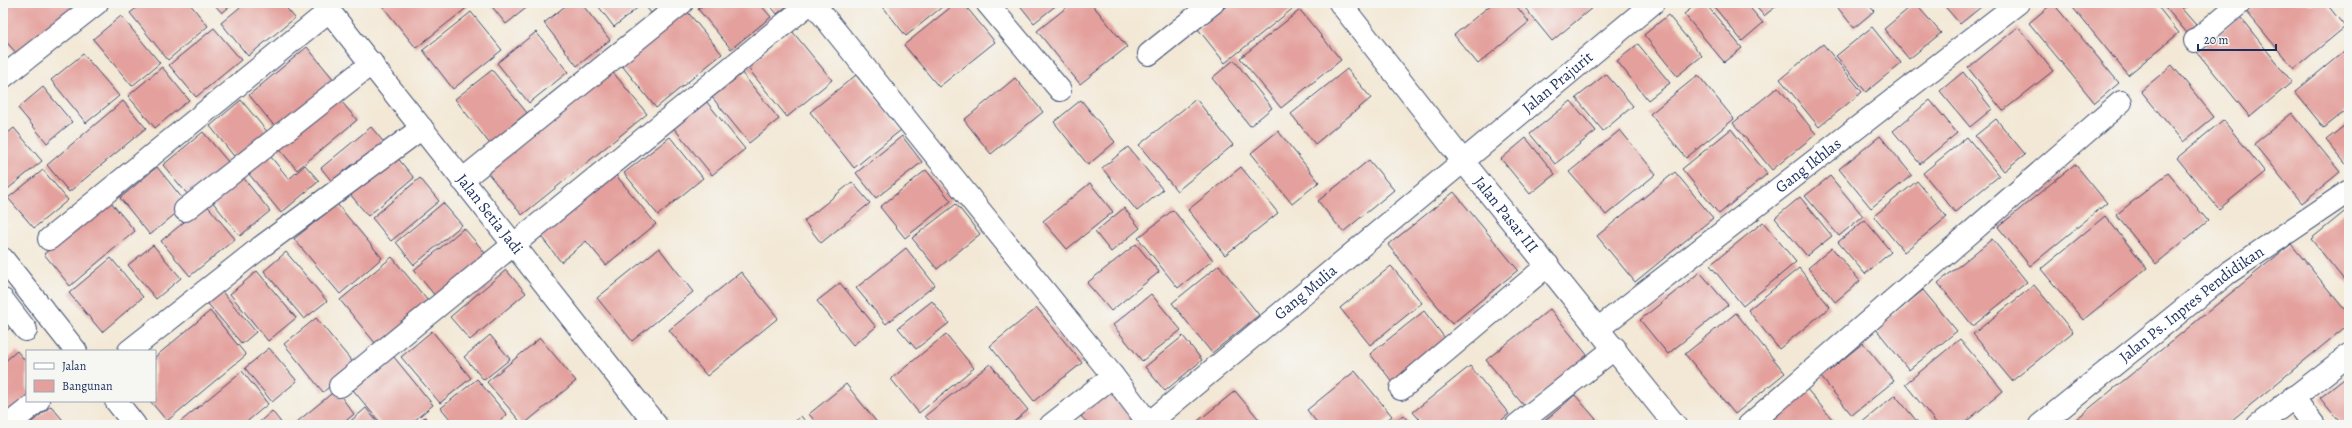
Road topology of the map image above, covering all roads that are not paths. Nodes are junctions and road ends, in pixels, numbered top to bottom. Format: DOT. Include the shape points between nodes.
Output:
graph roads {
  1 [pos="98,3"];
  2 [pos="682,3"];
  3 [pos="811,3"];
  4 [pos="987,3"];
  5 [pos="1213,3"];
  6 [pos="1340,3"];
  7 [pos="1653,3"];
  8 [pos="2018,3"];
  9 [pos="2240,3"];
  10 [pos="326,7"];
  11 [pos="2195,41"];
  12 [pos="1149,54"];
  13 [pos="372,63"];
  14 [pos="3,77"];
  15 [pos="1060,90"];
  16 [pos="2121,102"];
  17 [pos="422,128"];
  18 [pos="1463,162"];
  19 [pos="462,180"];
  20 [pos="2349,191"];
  21 [pos="185,210"];
  22 [pos="49,239"];
  23 [pos="514,245"];
  24 [pos="3,259"];
  25 [pos="1548,265"];
  26 [pos="3,300"];
  27 [pos="1599,328"];
  28 [pos="26,330"];
  29 [pos="1615,348"];
  30 [pos="75,350"];
  31 [pos="130,350"];
  32 [pos="2349,355"];
  33 [pos="1113,376"];
  34 [pos="340,386"];
  35 [pos="1401,389"];
  36 [pos="2293,397"];
  37 [pos="37,402"];
  38 [pos="117,402"];
  39 [pos="1149,424"];
  40 [pos="8,425"];
  41 [pos="135,425"];
  42 [pos="656,425"];
  43 [pos="1051,425"];
  44 [pos="1517,425"];
  45 [pos="1675,425"];
  46 [pos="1749,425"];
  47 [pos="2040,425"];
  48 [pos="2258,425"];
  49 [pos="2314,425"];
  1 -- 14 [label="street"];
  2 -- 19 [label="street"];
  3 -- 23 [label="street"];
  3 -- 33 [label="street"];
  4 -- 15 [label="street"];
  5 -- 12 [label="street"];
  6 -- 18 [label="street, Jalan Pasar III"];
  7 -- 18 [label="street, Jalan Prajurit"];
  8 -- 27 [label="street, Gang Ikhlas"];
  9 -- 11 [label="street"];
  10 -- 13 [label="street, Jalan Setia Jadi"];
  10 -- 22 [label="street"];
  13 -- 17 [label="street, Jalan Setia Jadi"];
  13 -- 21 [label="street"];
  16 -- 46 [label="street"];
  17 -- 19 [label="street, Jalan Setia Jadi"];
  17 -- 31 [label="street" via="261,247"];
  18 -- 25 [label="street, Jalan Pasar III"];
  18 -- 39 [label="street, Gang Mulia"];
  19 -- 23 [label="street, Jalan Setia Jadi"];
  20 -- 47 [label="street, Jalan Ps. Inpres Pendidikan" via="2228,273"];
  23 -- 34 [label="street"];
  23 -- 42 [label="street, Jalan Setia Jadi"];
  24 -- 30 [label="street"];
  25 -- 27 [label="street, Jalan Pasar III"];
  25 -- 35 [label="street"];
  26 -- 28 [label="street"];
  27 -- 29 [label="street, Jalan Pasar III"];
  29 -- 44 [label="street"];
  29 -- 45 [label="street, Jalan Pasar III"];
  32 -- 36 [label="street"];
  33 -- 39 [label="street"];
  33 -- 43 [label="street"];
  36 -- 48 [label="street"];
  36 -- 49 [label="street"];
  37 -- 40 [label="street"];
  38 -- 41 [label="street"];
}
